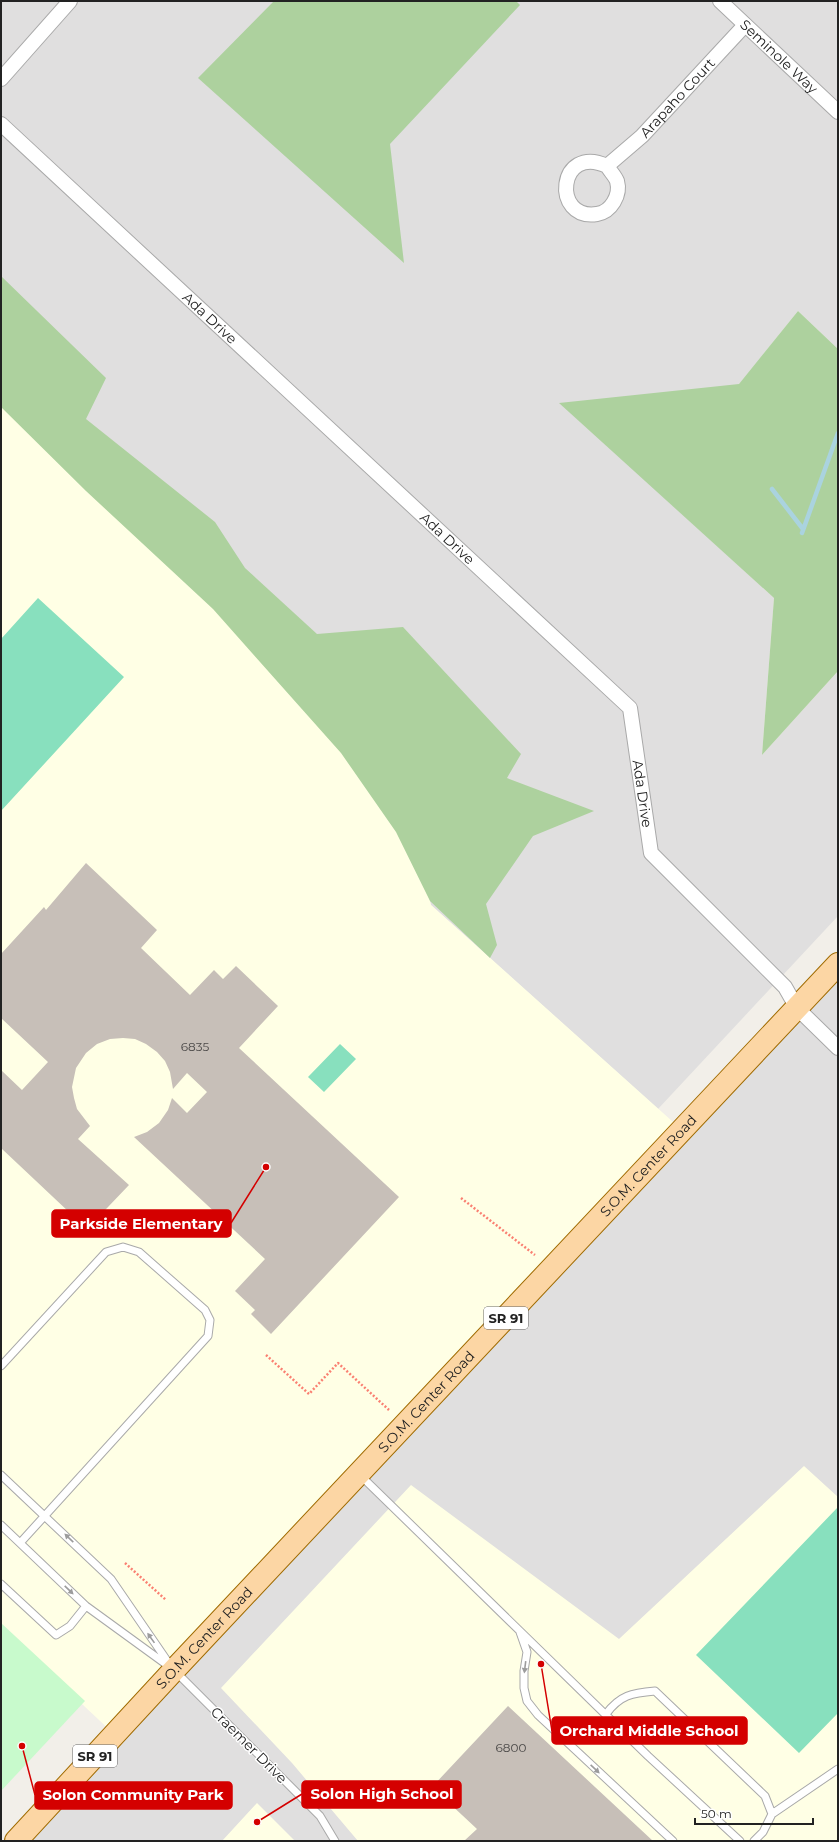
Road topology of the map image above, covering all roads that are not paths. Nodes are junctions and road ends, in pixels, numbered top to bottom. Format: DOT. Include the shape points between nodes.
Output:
graph roads {
  1 [pos="70,1"];
  2 [pos="720,1"];
  3 [pos="745,25"];
  4 [pos="1,79"];
  5 [pos="838,112"];
  6 [pos="1,124"];
  7 [pos="607,166"];
  8 [pos="838,964"];
  9 [pos="797,1008"];
  10 [pos="838,1048"];
  11 [pos="1,1366"];
  12 [pos="1,1474"];
  13 [pos="359,1474"];
  14 [pos="44,1515"];
  15 [pos="1,1525"];
  16 [pos="20,1543"];
  17 [pos="1,1584"];
  18 [pos="86,1606"];
  19 [pos="520,1630"];
  20 [pos="174,1670"];
  21 [pos="606,1714"];
  22 [pos="838,1769"];
  23 [pos="772,1814"];
  24 [pos="16,1841"];
  25 [pos="336,1841"];
  26 [pos="673,1841"];
  27 [pos="740,1841"];
  28 [pos="754,1841"];
  1 -- 4 [label="street"];
  2 -- 3 [label="street, Seminole Way"];
  3 -- 5 [label="street, Seminole Way"];
  3 -- 7 [label="street, Arapaho Court" via="642,136"];
  6 -- 9 [label="street, Ada Drive" via="630,708 651,853 785,987"];
  8 -- 9 [label="main road, S.O.M. Center Road / SR 91"];
  9 -- 10 [label="street, Ada Drive"];
  9 -- 13 [label="main road, S.O.M. Center Road / SR 91"];
  11 -- 14 [label="lane" via="106,1252 123,1247 139,1252 206,1310 210,1320 208,1336"];
  12 -- 14 [label="lane"];
  13 -- 19 [label="lane"];
  13 -- 20 [label="main road, S.O.M. Center Road / SR 91"];
  14 -- 16 [label="lane"];
  20 -- 14 [label="lane, one-way" via="111,1579"];
  15 -- 16 [label="lane"];
  16 -- 18 [label="lane, one-way"];
  17 -- 18 [label="lane" via="56,1635 70,1626"];
  18 -- 20 [label="lane"];
  19 -- 21 [label="lane"];
  19 -- 26 [label="lane, one-way" via="527,1652 524,1671 527,1702"];
  20 -- 24 [label="main road, S.O.M. Center Road / SR 91"];
  20 -- 25 [label="lane, Craemer Drive" via="320,1816"];
  21 -- 23 [label="lane" via="614,1702 634,1693 655,1691 765,1796"];
  21 -- 27 [label="lane"];
  22 -- 23 [label="lane"];
  23 -- 28 [label="lane" via="763,1832"];
}
